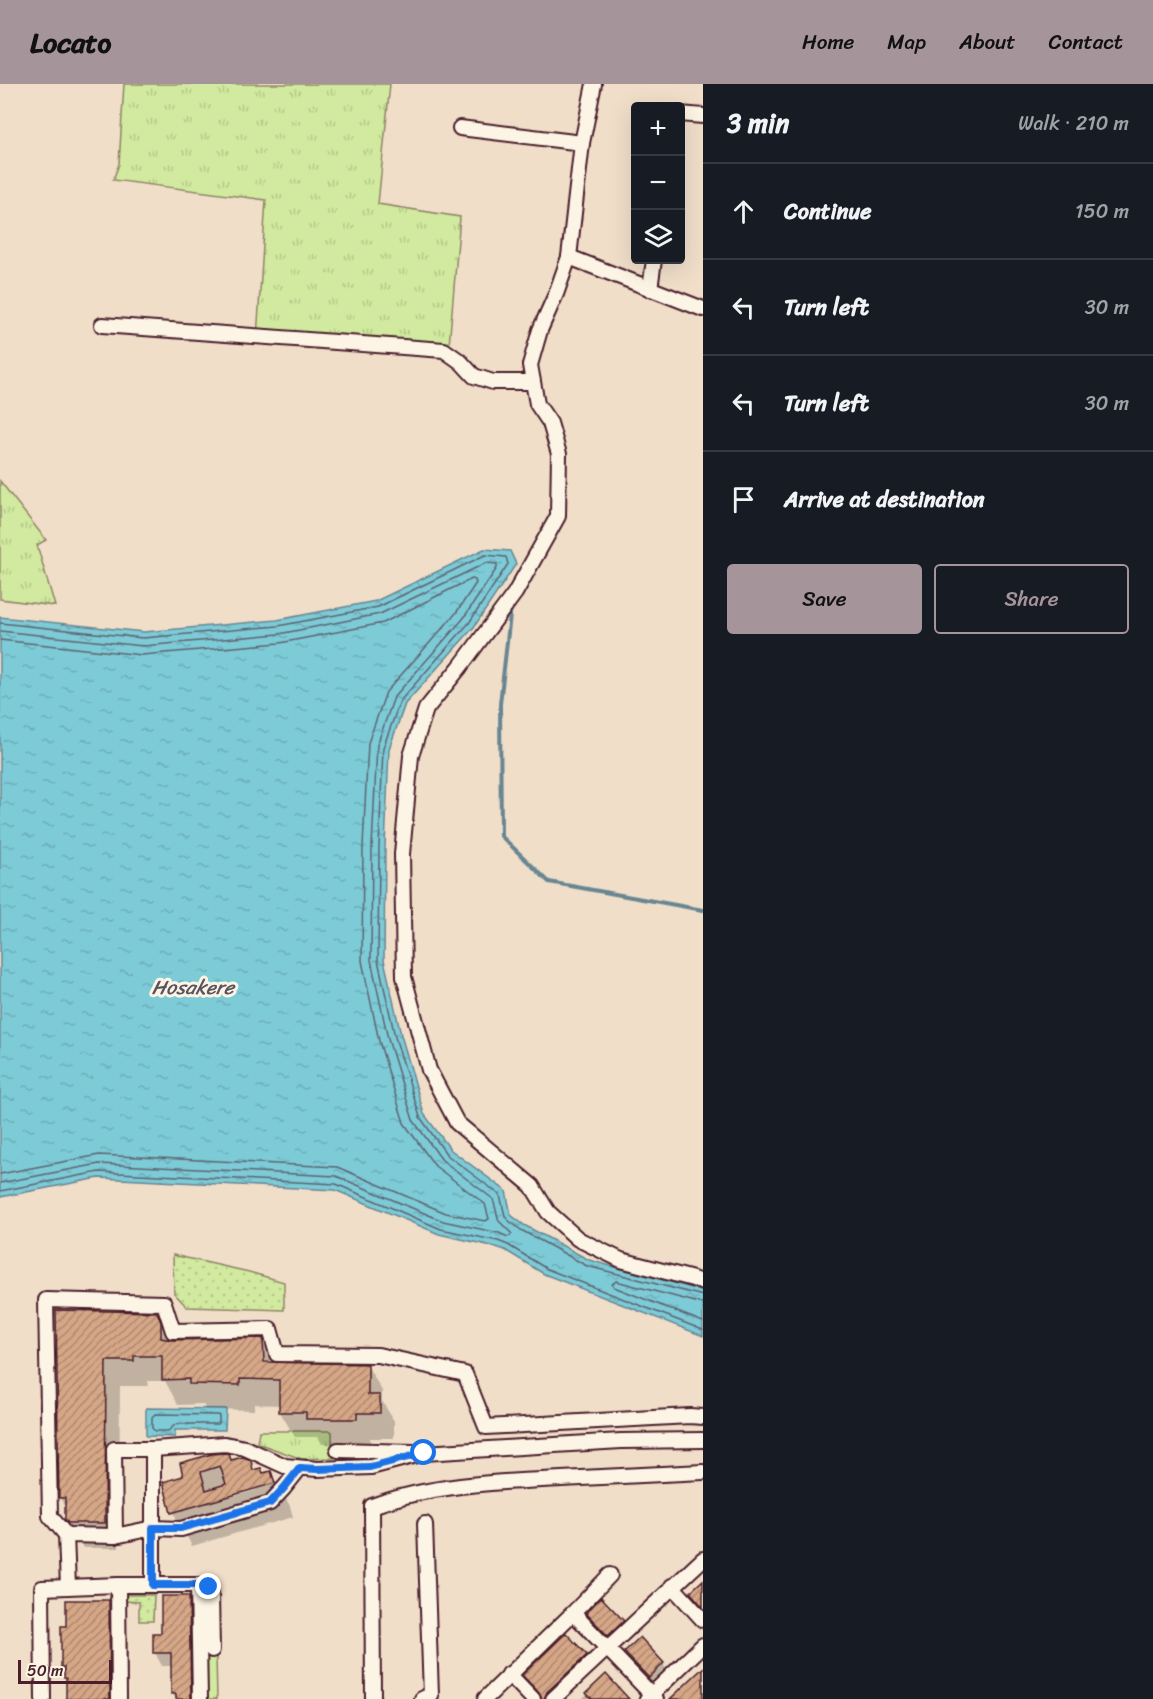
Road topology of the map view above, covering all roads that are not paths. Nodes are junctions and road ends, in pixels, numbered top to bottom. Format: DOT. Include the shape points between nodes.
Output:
graph roads {
  1 [pos="594,84"];
  2 [pos="685,114"];
  3 [pos="703,116"];
  4 [pos="460,128"];
  5 [pos="582,143"];
  6 [pos="569,257"];
  7 [pos="653,264"];
  8 [pos="650,289"];
  9 [pos="703,309"];
  10 [pos="102,325"];
  11 [pos="533,382"];
  12 [pos="703,1283"];
  13 [pos="697,1416"];
  14 [pos="698,1440"];
  15 [pos="153,1449"];
  16 [pos="338,1450"];
  17 [pos="424,1453"];
  18 [pos="300,1468"];
  19 [pos="703,1472"];
  20 [pos="424,1524"];
  21 [pos="153,1528"];
  22 [pos="66,1535"];
  23 [pos="116,1536"];
  24 [pos="703,1558"];
  25 [pos="610,1575"];
  26 [pos="118,1585"];
  27 [pos="153,1585"];
  28 [pos="198,1585"];
  29 [pos="672,1586"];
  30 [pos="68,1587"];
  31 [pos="573,1613"];
  32 [pos="703,1620"];
  33 [pos="703,1645"];
  34 [pos="607,1647"];
  35 [pos="212,1650"];
  36 [pos="509,1674"];
  37 [pos="652,1698"];
  38 [pos="43,1699"];
  39 [pos="119,1699"];
  40 [pos="200,1699"];
  41 [pos="373,1699"];
  42 [pos="422,1699"];
  43 [pos="485,1699"];
  44 [pos="533,1699"];
  45 [pos="554,1699"];
  1 -- 5 [label="street"];
  2 -- 3 [label="street"];
  4 -- 5 [label="street"];
  5 -- 6 [label="street"];
  6 -- 8 [label="street"];
  6 -- 11 [label="street" via="540,330 530,365"];
  7 -- 8 [label="street"];
  8 -- 9 [label="street"];
  10 -- 11 [label="street" via="444,350 474,376 493,382"];
  11 -- 12 [label="street" via="537,404 550,423 559,454 558,516 515,593 426,709 411,756 402,854 404,976 429,1070 457,1123 532,1186 548,1212 578,1239 621,1260"];
  13 -- 14 [label="street"];
  13 -- 22 [label="street" via="486,1427 465,1374 378,1355 277,1354 270,1329 173,1331 164,1303 46,1299 50,1516"];
  14 -- 17 [label="street"];
  15 -- 18 [label="street" via="225,1444 245,1448 285,1467"];
  15 -- 21 [label="street"];
  15 -- 23 [label="street" via="114,1449"];
  16 -- 17 [label="street"];
  17 -- 18 [label="street" via="370,1467"];
  18 -- 21 [label="street" via="270,1503 181,1528"];
  19 -- 41 [label="street" via="501,1481 397,1497 372,1506"];
  20 -- 42 [label="street" via="431,1695"];
  21 -- 23 [label="street"];
  21 -- 27 [label="street"];
  22 -- 23 [label="street"];
  22 -- 30 [label="street"];
  24 -- 29 [label="street"];
  25 -- 31 [label="street"];
  26 -- 27 [label="street"];
  26 -- 30 [label="street"];
  26 -- 39 [label="street"];
  27 -- 28 [label="street"];
  28 -- 35 [label="street" via="209,1587 211,1593"];
  28 -- 40 [label="street"];
  29 -- 32 [label="street"];
  29 -- 34 [label="street"];
  30 -- 38 [label="street" via="42,1588"];
  31 -- 34 [label="street"];
  31 -- 36 [label="street"];
  33 -- 37 [label="street"];
  34 -- 37 [label="street"];
  34 -- 45 [label="street"];
  36 -- 43 [label="street"];
  36 -- 44 [label="street"];
}
